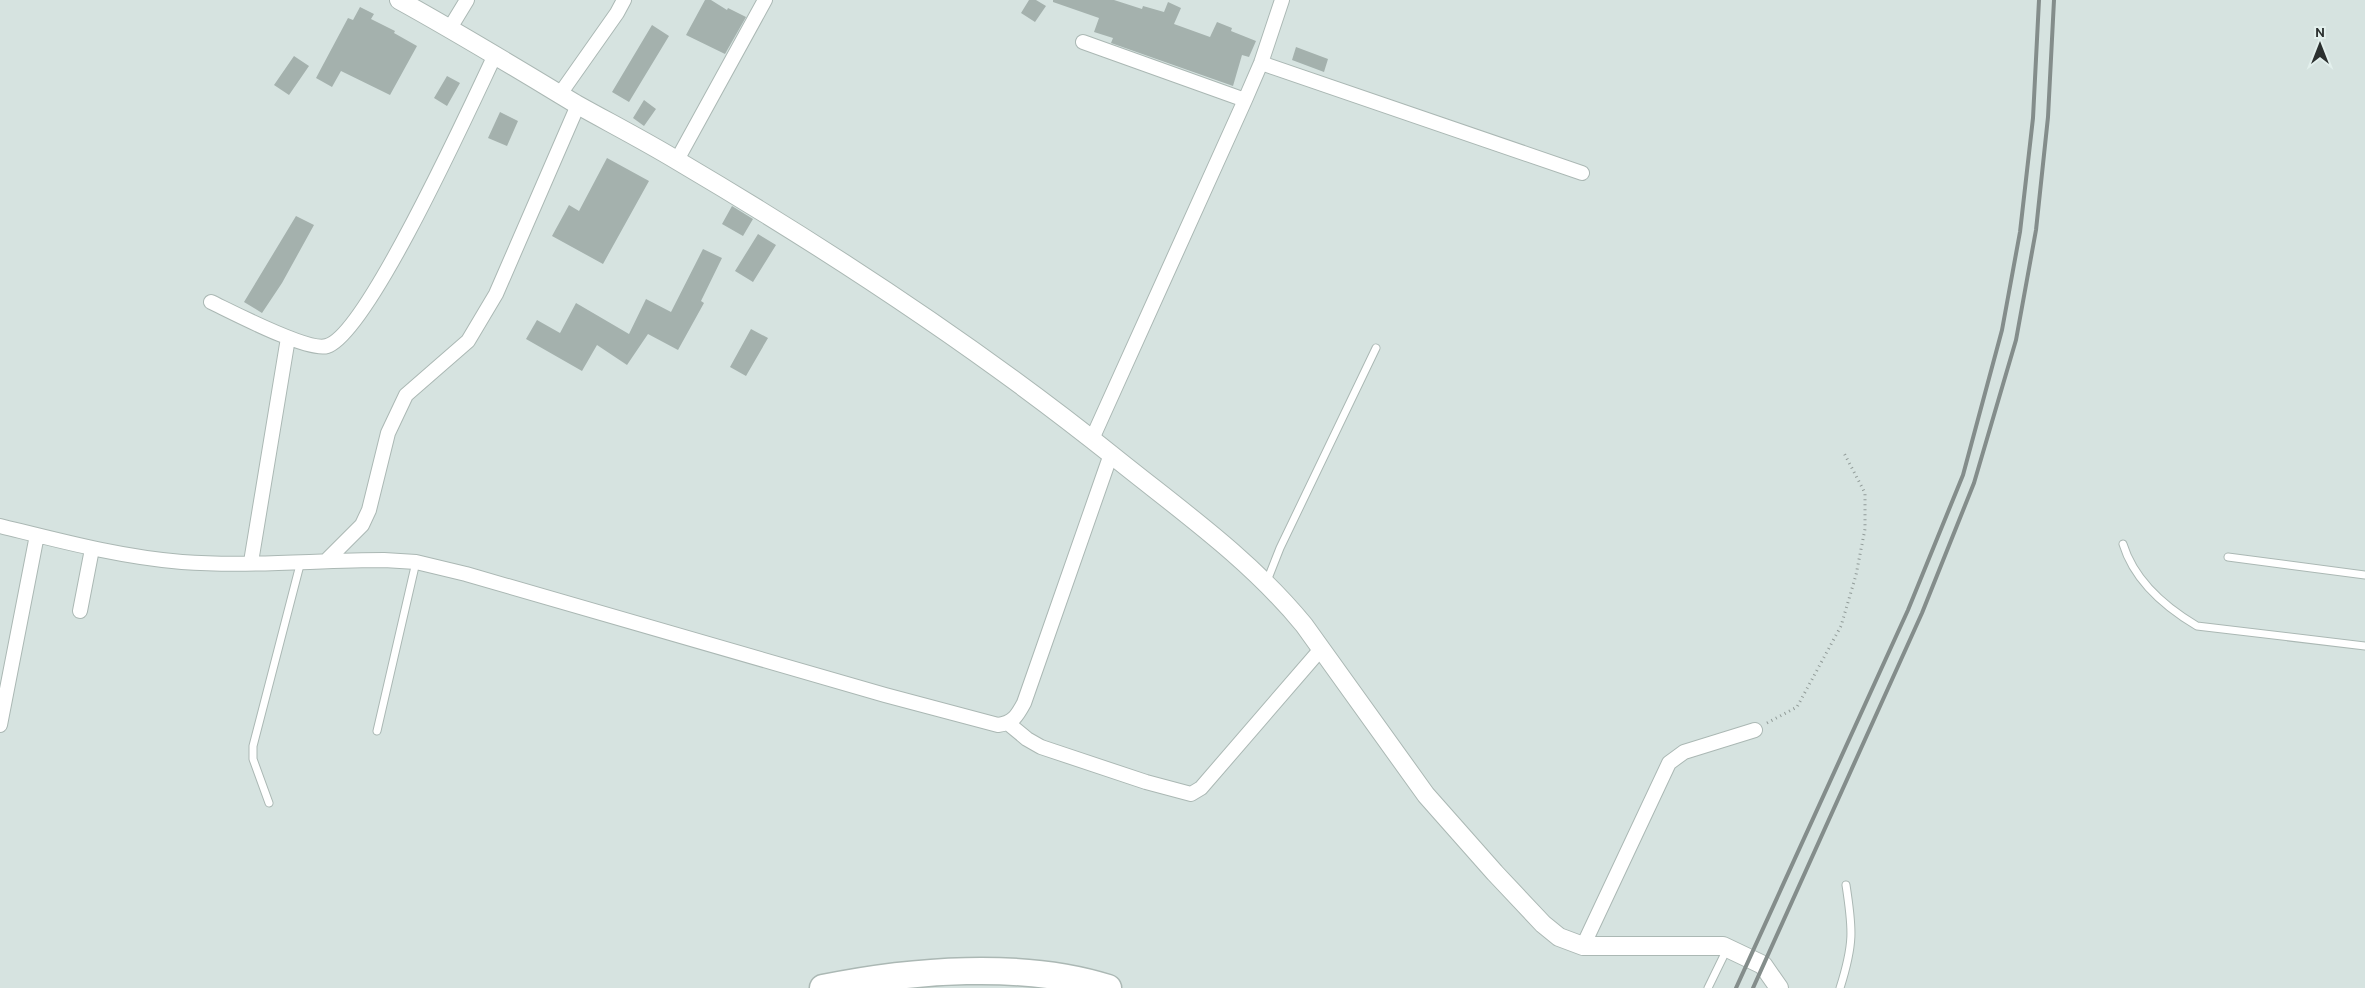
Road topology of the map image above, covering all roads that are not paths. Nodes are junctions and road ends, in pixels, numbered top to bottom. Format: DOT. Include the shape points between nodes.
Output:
graph roads {
  1 [pos="399,0"];
  2 [pos="467,0"];
  3 [pos="624,0"];
  4 [pos="765,0"];
  5 [pos="1282,0"];
  6 [pos="450,28"];
  7 [pos="1083,42"];
  8 [pos="495,55"];
  9 [pos="1261,63"];
  10 [pos="560,94"];
  11 [pos="1245,100"];
  12 [pos="578,104"];
  13 [pos="677,160"];
  14 [pos="1582,173"];
  15 [pos="210,302"];
  16 [pos="288,338"];
  17 [pos="1376,348"];
  18 [pos="1092,439"];
  19 [pos="1111,454"];
  20 [pos="0,526"];
  21 [pos="37,535"];
  22 [pos="2123,544"];
  23 [pos="92,548"];
  24 [pos="2228,558"];
  25 [pos="301,561"];
  26 [pos="326,561"];
  27 [pos="251,562"];
  28 [pos="416,562"];
  29 [pos="2365,575"];
  30 [pos="1266,582"];
  31 [pos="80,611"];
  32 [pos="2365,646"];
  33 [pos="1321,649"];
  34 [pos="1009,724"];
  35 [pos="0,725"];
  36 [pos="1755,730"];
  37 [pos="377,731"];
  38 [pos="269,803"];
  39 [pos="1846,885"];
  40 [pos="1583,946"];
  41 [pos="1727,949"];
  42 [pos="823,988"];
  43 [pos="1108,988"];
  44 [pos="1708,988"];
  45 [pos="1779,988"];
  46 [pos="1840,988"];
  1 -- 6 [label="street"];
  2 -- 6 [label="street"];
  3 -- 10 [label="street"];
  4 -- 13 [label="street"];
  5 -- 9 [label="street"];
  6 -- 8 [label="street"];
  7 -- 11 [label="street"];
  8 -- 10 [label="street"];
  8 -- 16 [label="street" via="434,184 379,285 346,332 327,346 314,346"];
  9 -- 11 [label="street"];
  9 -- 14 [label="street"];
  10 -- 12 [label="street"];
  11 -- 18 [label="street"];
  12 -- 13 [label="street"];
  12 -- 26 [label="street" via="488,308 457,353 406,396 388,433 369,510 362,525"];
  13 -- 18 [label="street" via="812,242 915,311"];
  15 -- 16 [label="street"];
  16 -- 27 [label="street"];
  17 -- 30 [label="lane"];
  18 -- 19 [label="street"];
  19 -- 30 [label="street" via="1218,538"];
  19 -- 34 [label="street" via="1024,703"];
  20 -- 21 [label="street"];
  21 -- 23 [label="street"];
  21 -- 35 [label="street"];
  22 -- 32 [label="lane" via="2128,561 2140,580 2180,616 2197,626"];
  23 -- 27 [label="street" via="183,562"];
  23 -- 31 [label="street"];
  24 -- 29 [label="lane"];
  25 -- 26 [label="street"];
  25 -- 27 [label="street"];
  25 -- 38 [label="lane" via="253,746 253,759"];
  26 -- 28 [label="street"];
  28 -- 34 [label="street" via="969,719"];
  28 -- 37 [label="lane"];
  30 -- 33 [label="street"];
  33 -- 34 [label="street" via="1201,788 1191,794 1042,747"];
  33 -- 40 [label="street" via="1426,795 1459,833 1543,924 1559,937"];
  36 -- 40 [label="street" via="1684,752 1669,763"];
  39 -- 46 [label="lane" via="1852,927 1850,955"];
  40 -- 41 [label="street" via="1656,944 1722,946"];
  41 -- 44 [label="lane"];
  41 -- 45 [label="street" via="1763,965"];
  42 -- 43 [label="highway" via="923,972 989,971 1088,982"];
}
